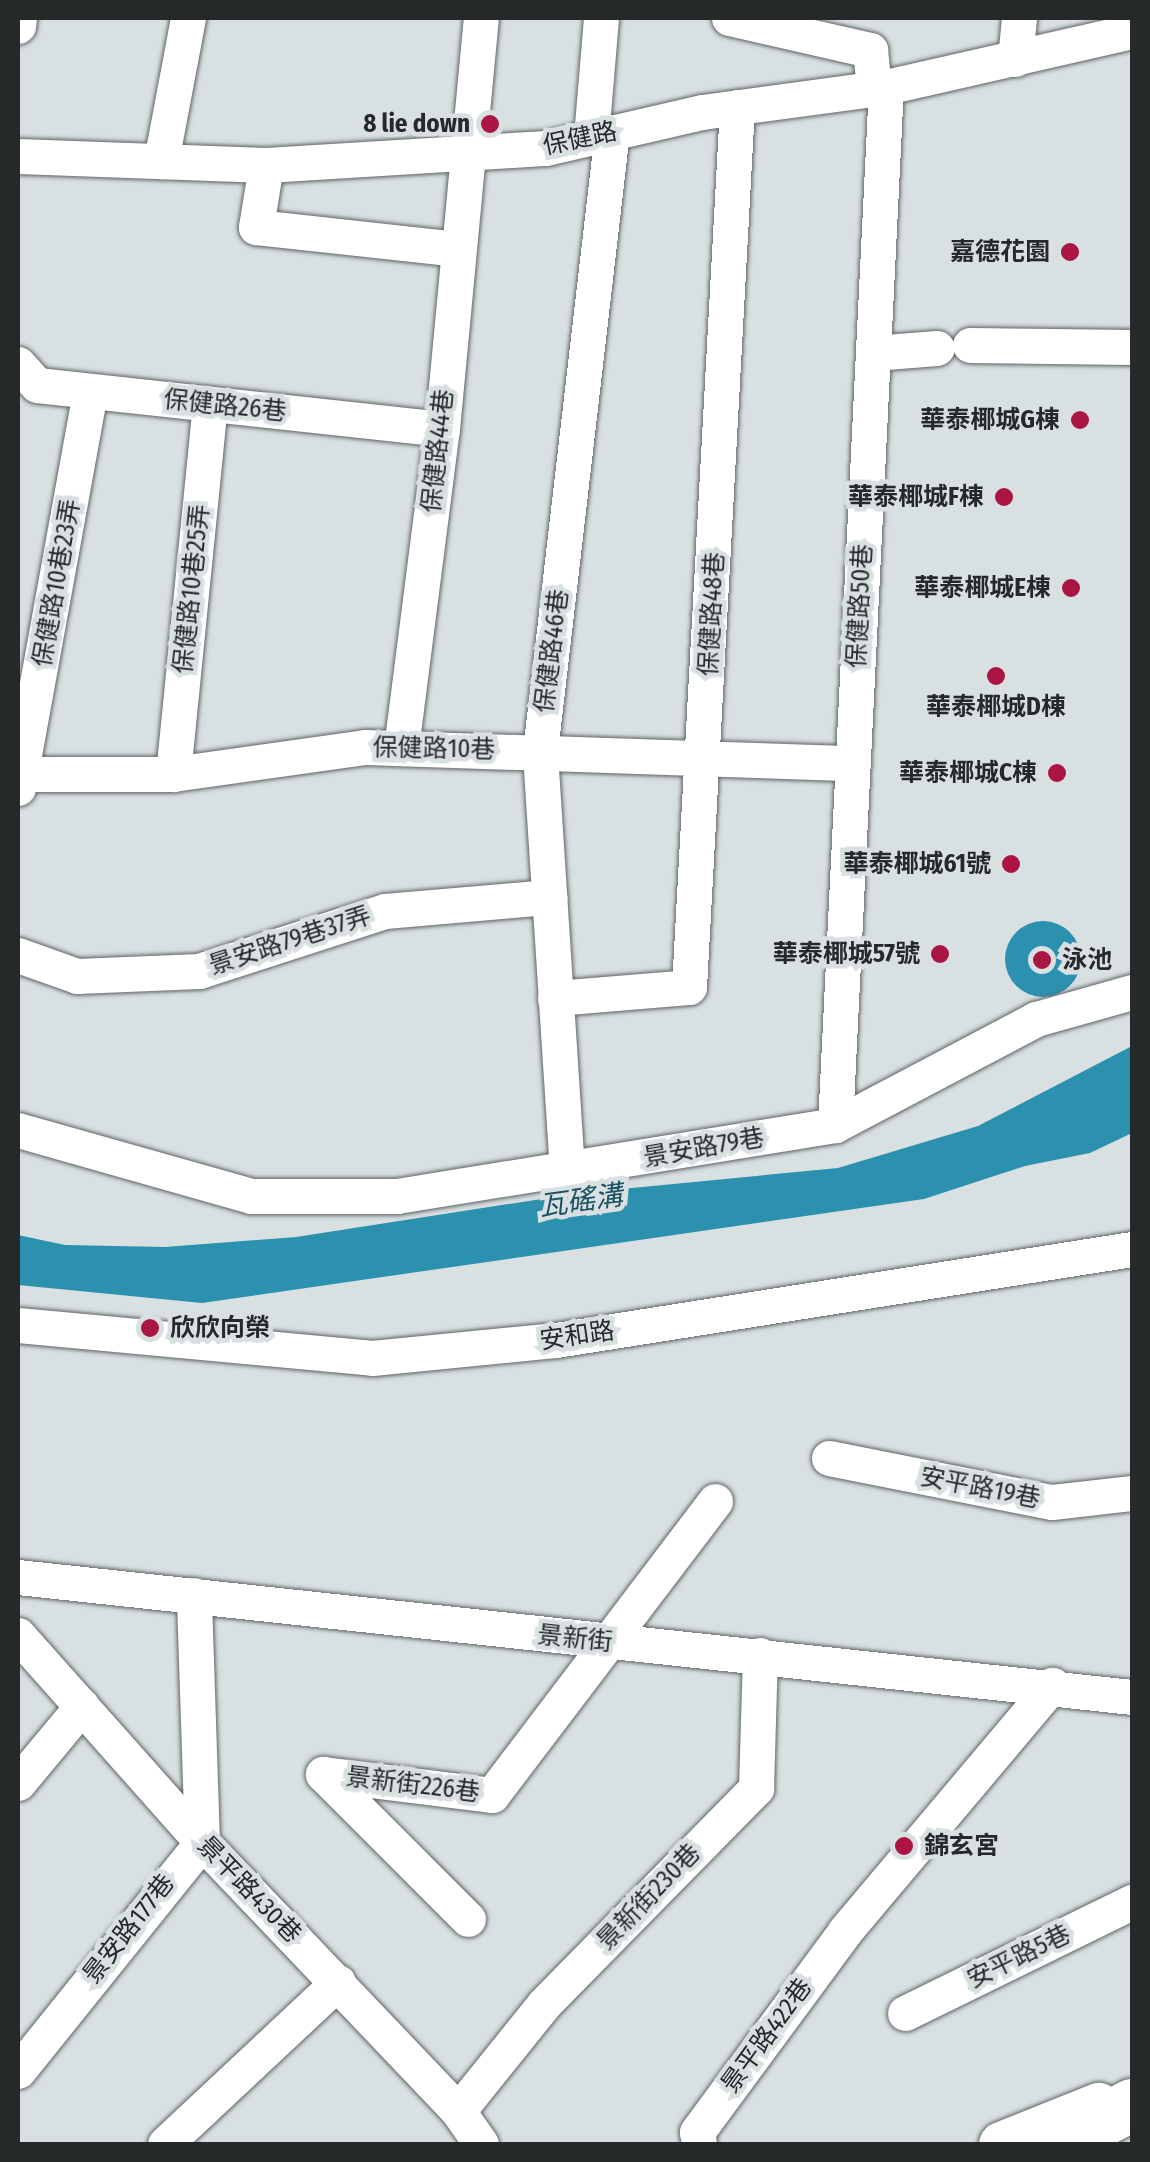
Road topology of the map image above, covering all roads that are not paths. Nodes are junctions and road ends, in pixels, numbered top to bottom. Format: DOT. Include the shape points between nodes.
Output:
graph roads {
  1 [pos="19,18"];
  2 [pos="188,18"];
  3 [pos="481,18"];
  4 [pos="601,18"];
  5 [pos="729,18"];
  6 [pos="1019,18"];
  7 [pos="18,26"];
  8 [pos="1132,32"];
  9 [pos="871,34"];
  10 [pos="1015,59"];
  11 [pos="880,87"];
  12 [pos="738,107"];
  13 [pos="602,135"];
  14 [pos="465,153"];
  15 [pos="18,156"];
  16 [pos="162,162"];
  17 [pos="266,165"];
  18 [pos="457,249"];
  19 [pos="1132,347"];
  20 [pos="874,353"];
  21 [pos="18,364"];
  22 [pos="90,391"];
  23 [pos="210,404"];
  24 [pos="442,429"];
  25 [pos="401,748"];
  26 [pos="540,751"];
  27 [pos="705,756"];
  28 [pos="852,763"];
  29 [pos="174,774"];
  30 [pos="20,779"];
  31 [pos="549,897"];
  32 [pos="18,955"];
  33 [pos="1132,992"];
  34 [pos="556,998"];
  35 [pos="835,1125"];
  36 [pos="18,1130"];
  37 [pos="566,1171"];
  38 [pos="1132,1248"];
  39 [pos="18,1325"];
  40 [pos="829,1458"];
  41 [pos="1132,1492"];
  42 [pos="715,1500"];
  43 [pos="18,1577"];
  44 [pos="194,1595"];
  45 [pos="18,1635"];
  46 [pos="608,1642"];
  47 [pos="760,1655"];
  48 [pos="1052,1685"];
  49 [pos="1132,1696"];
  50 [pos="82,1706"];
  51 [pos="18,1783"];
  52 [pos="202,1842"];
  53 [pos="1132,1902"];
  54 [pos="468,1919"];
  55 [pos="338,1982"];
  56 [pos="906,2013"];
  57 [pos="18,2071"];
  58 [pos="1132,2092"];
  59 [pos="1132,2105"];
  60 [pos="458,2110"];
  61 [pos="165,2144"];
  62 [pos="482,2144"];
  63 [pos="699,2144"];
  64 [pos="1002,2144"];
  65 [pos="1059,2144"];
  1 -- 7 [label="street"];
  2 -- 16 [label="street"];
  3 -- 14 [label="street, 保健路44巷"];
  4 -- 13 [label="street, 保健路46巷"];
  5 -- 9 [label="street"];
  6 -- 10 [label="street"];
  8 -- 10 [label="street, 保健路"];
  9 -- 11 [label="street, 保健路50巷"];
  10 -- 11 [label="street, 保健路"];
  11 -- 12 [label="street, 保健路"];
  11 -- 20 [label="street, 保健路50巷"];
  12 -- 13 [label="street, 保健路"];
  12 -- 27 [label="street, 保健路48巷"];
  13 -- 14 [label="street, 保健路" via="546,148"];
  13 -- 26 [label="street, 保健路46巷"];
  14 -- 17 [label="street, 保健路"];
  14 -- 18 [label="street, 保健路44巷"];
  15 -- 16 [label="street, 保健路"];
  16 -- 17 [label="street, 保健路"];
  17 -- 18 [label="street" via="256,228"];
  18 -- 24 [label="street, 保健路44巷"];
  19 -- 20 [label="street" via="954,346"];
  20 -- 28 [label="street, 保健路50巷"];
  21 -- 22 [label="street, 保健路26巷" via="36,385"];
  22 -- 23 [label="street, 保健路26巷"];
  22 -- 30 [label="street, 保健路10巷23弄"];
  23 -- 24 [label="street, 保健路26巷"];
  23 -- 29 [label="street, 保健路10巷25弄"];
  24 -- 25 [label="street, 保健路44巷"];
  25 -- 26 [label="street, 保健路10巷"];
  25 -- 29 [label="street, 保健路10巷" via="365,747"];
  26 -- 27 [label="street, 保健路10巷"];
  26 -- 31 [label="street, 保健路46巷"];
  27 -- 28 [label="street, 保健路10巷"];
  27 -- 34 [label="street, 保健路48巷" via="690,987"];
  28 -- 35 [label="street, 保健路50巷"];
  29 -- 30 [label="street, 保健路10巷"];
  31 -- 32 [label="street, 景安路79巷37弄" via="385,911 200,971 78,976"];
  31 -- 34 [label="street, 保健路46巷"];
  33 -- 35 [label="street, 景安路79巷" via="1036,1019"];
  34 -- 37 [label="street, 保健路46巷"];
  35 -- 37 [label="street, 景安路79巷"];
  36 -- 37 [label="street, 景安路79巷" via="252,1196 398,1196"];
  38 -- 39 [label="street, 安和路" via="556,1340 372,1358"];
  40 -- 41 [label="street, 安平路19巷" via="1052,1502"];
  42 -- 46 [label="street"];
  43 -- 44 [label="street, 景新街"];
  44 -- 46 [label="street, 景新街"];
  44 -- 52 [label="street"];
  45 -- 50 [label="street, 景平路430巷"];
  46 -- 47 [label="street, 景新街"];
  46 -- 54 [label="street, 景新街226巷" via="492,1796 323,1774"];
  47 -- 48 [label="street, 景新街"];
  47 -- 60 [label="street, 景新街230巷" via="756,1788 544,2004"];
  48 -- 49 [label="street, 景新街"];
  48 -- 63 [label="street, 景平路422巷" via="845,1931 697,2132"];
  50 -- 51 [label="street"];
  50 -- 52 [label="street, 景平路430巷"];
  52 -- 55 [label="street, 景平路430巷"];
  52 -- 57 [label="street, 景安路177巷"];
  53 -- 56 [label="street, 安平路5巷"];
  55 -- 60 [label="street, 景平路430巷"];
  55 -- 61 [label="street"];
  58 -- 64 [label="main road"];
  59 -- 65 [label="highway"];
  60 -- 62 [label="street, 景平路430巷"];
}
